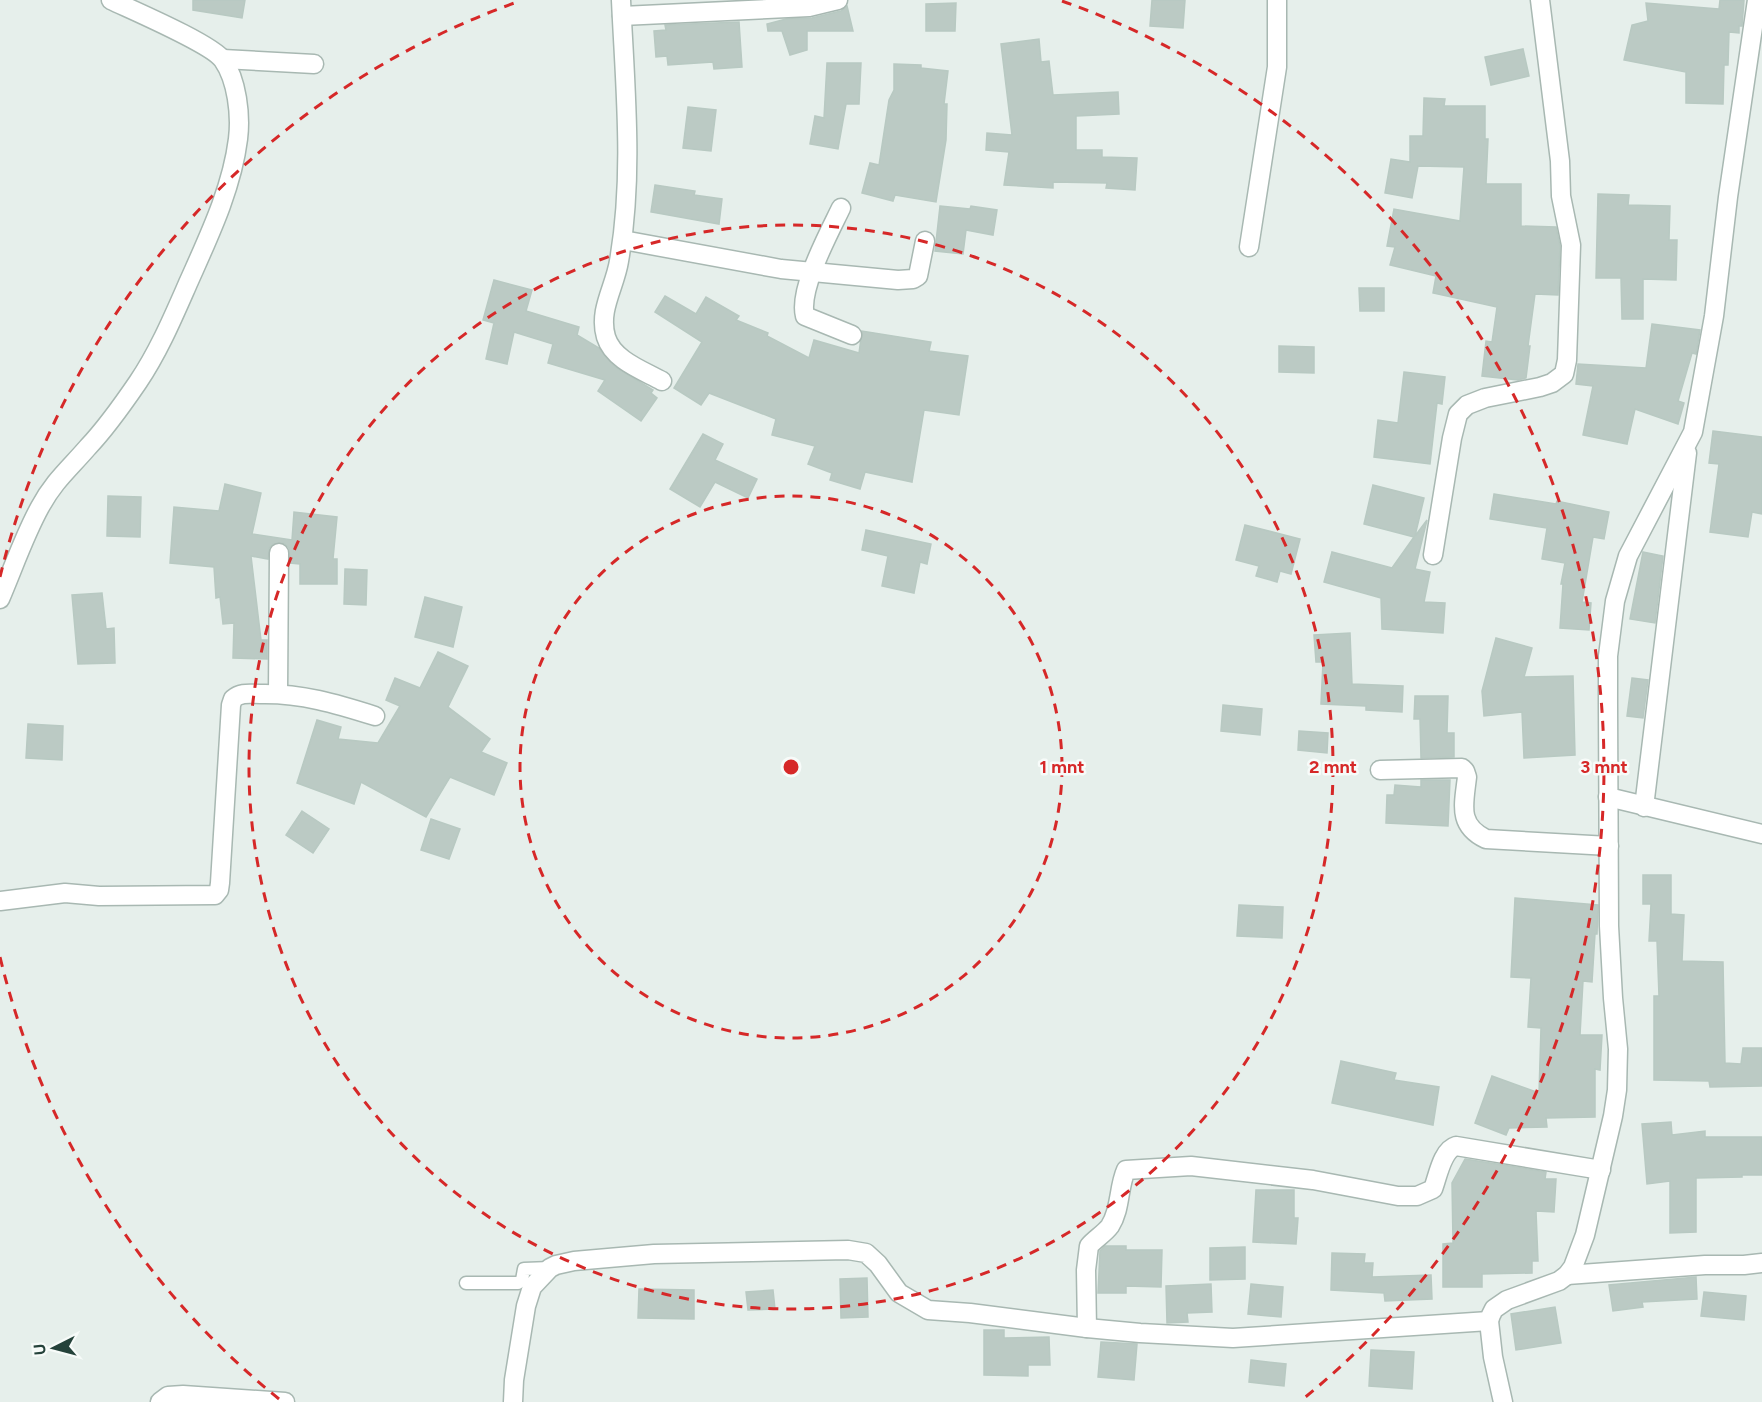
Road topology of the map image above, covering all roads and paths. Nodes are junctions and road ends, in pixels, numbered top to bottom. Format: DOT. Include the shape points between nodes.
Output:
graph roads {
  1 [pos="111,0"];
  2 [pos="838,0"];
  3 [pos="1277,0"];
  4 [pos="1540,0"];
  5 [pos="1757,0"];
  6 [pos="622,8"];
  7 [pos="223,59"];
  8 [pos="314,64"];
  9 [pos="841,208"];
  10 [pos="623,240"];
  11 [pos="925,241"];
  12 [pos="1249,247"];
  13 [pos="812,273"];
  14 [pos="852,335"];
  15 [pos="662,381"];
  16 [pos="1689,442"];
  17 [pos="279,553"];
  18 [pos="1433,555"];
  19 [pos="0,599"];
  20 [pos="278,693"];
  21 [pos="375,716"];
  22 [pos="1380,770"];
  23 [pos="1608,798"];
  24 [pos="1644,807"];
  25 [pos="1762,834"];
  26 [pos="1609,846"];
  27 [pos="0,901"];
  28 [pos="1601,1170"];
  29 [pos="1762,1263"];
  30 [pos="550,1268"];
  31 [pos="1567,1275"];
  32 [pos="466,1283"];
  33 [pos="1490,1321"];
  34 [pos="1087,1328"];
  35 [pos="160,1402"];
  36 [pos="285,1402"];
  37 [pos="513,1402"];
  38 [pos="1503,1402"];
  1 -- 7 [label="street"];
  2 -- 6 [label="street" via="809,7"];
  3 -- 12 [label="street" via="1277,67"];
  4 -- 18 [label="street" via="1561,196 1572,245 1567,360 1564,374 1552,383 1485,398 1467,405 1458,414"];
  5 -- 16 [label="street" via="1714,316"];
  6 -- 10 [label="street" via="628,151"];
  7 -- 8 [label="street"];
  7 -- 19 [label="street" via="239,109 238,139 230,176 206,242 139,381 89,447 60,476 40,508"];
  9 -- 13 [label="street"];
  10 -- 13 [label="street"];
  10 -- 15 [label="street" via="604,309 606,336 612,349 626,361"];
  11 -- 13 [label="street" via="918,276 913,279"];
  13 -- 14 [label="street" via="802,303 805,316"];
  16 -- 23 [label="street" via="1628,556 1614,601 1608,656"];
  16 -- 24 [label="street"];
  17 -- 20 [label="street"];
  20 -- 21 [label="street" via="326,701"];
  20 -- 27 [label="street" via="242,694 233,699 220,884 215,895 65,893"];
  22 -- 26 [label="street" via="1462,768 1467,777 1464,814 1468,826 1486,839"];
  23 -- 24 [label="street"];
  23 -- 26 [label="street"];
  24 -- 25 [label="street"];
  26 -- 28 [label="street" via="1618,1080"];
  28 -- 31 [label="street" via="1586,1235"];
  28 -- 34 [label="street" via="1456,1146 1446,1154 1433,1189 1417,1196 1398,1196 1313,1180 1191,1166 1126,1170 1110,1226 1089,1246"];
  29 -- 31 [label="street"];
  30 -- 32 [label="lane" via="524,1269 518,1283"];
  30 -- 34 [label="street" via="574,1261 654,1254 848,1250 866,1253 899,1293 928,1310"];
  30 -- 37 [label="street" via="532,1287 526,1306"];
  31 -- 33 [label="street" via="1507,1300 1494,1309"];
  33 -- 34 [label="street" via="1233,1338"];
  33 -- 38 [label="street"];
  35 -- 36 [label="street" via="168,1396 183,1395"];
}
